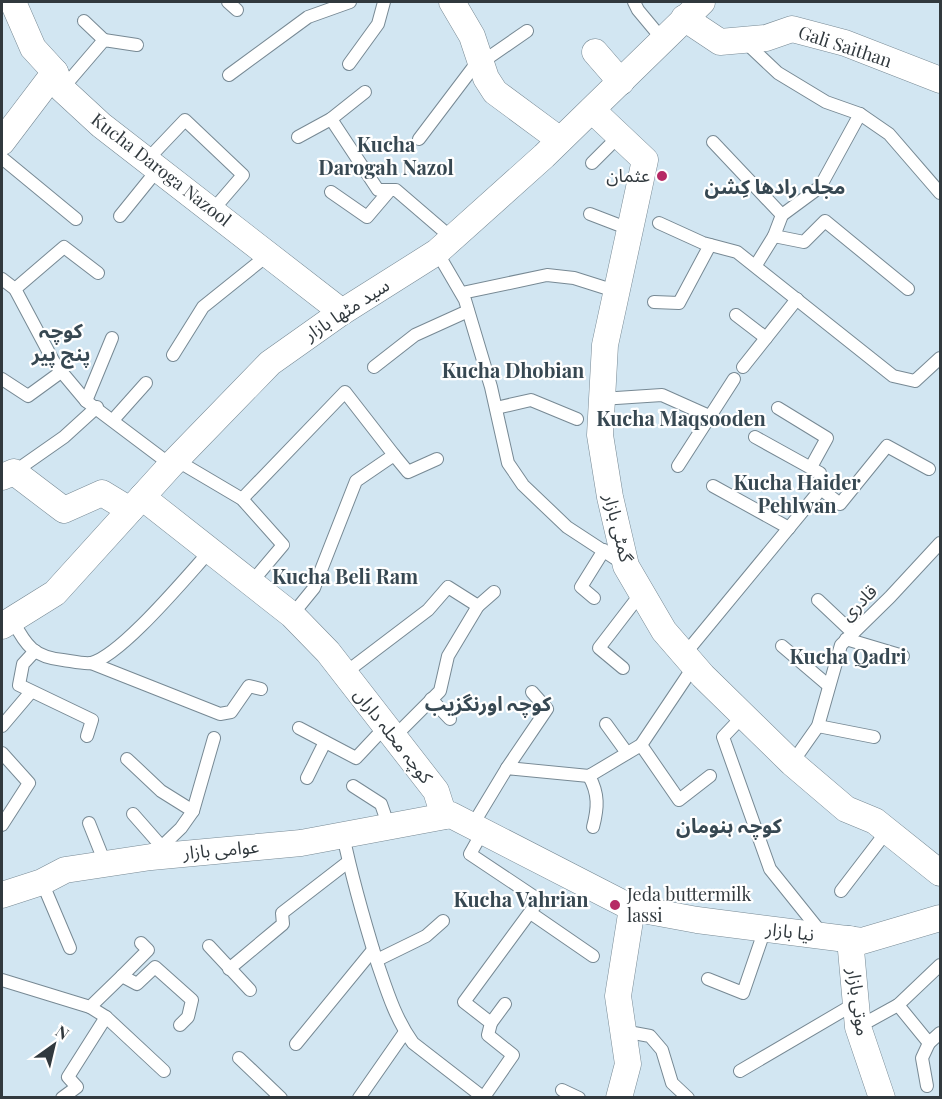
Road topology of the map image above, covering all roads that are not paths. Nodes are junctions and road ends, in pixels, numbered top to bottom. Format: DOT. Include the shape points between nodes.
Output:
graph roads {
  1 [pos="13,2"];
  2 [pos="350,2"];
  3 [pos="384,2"];
  4 [pos="452,2"];
  5 [pos="634,2"];
  6 [pos="328,5"];
  7 [pos="693,10"];
  8 [pos="84,21"];
  9 [pos="527,31"];
  10 [pos="104,40"];
  11 [pos="663,40"];
  12 [pos="743,40"];
  13 [pos="137,45"];
  14 [pos="595,52"];
  15 [pos="482,63"];
  16 [pos="349,64"];
  17 [pos="229,75"];
  18 [pos="940,80"];
  19 [pos="59,81"];
  20 [pos="621,82"];
  21 [pos="365,92"];
  22 [pos="592,110"];
  23 [pos="860,114"];
  24 [pos="331,119"];
  25 [pos="4,133"];
  26 [pos="619,136"];
  27 [pos="298,137"];
  28 [pos="419,139"];
  29 [pos="560,141"];
  30 [pos="713,142"];
  31 [pos="2,158"];
  32 [pos="592,163"];
  33 [pos="152,164"];
  34 [pos="390,190"];
  35 [pos="331,192"];
  36 [pos="940,193"];
  37 [pos="212,211"];
  38 [pos="590,214"];
  39 [pos="782,215"];
  40 [pos="120,216"];
  41 [pos="76,219"];
  42 [pos="659,223"];
  43 [pos="630,229"];
  44 [pos="774,236"];
  45 [pos="710,245"];
  46 [pos="445,246"];
  47 [pos="269,254"];
  48 [pos="756,265"];
  49 [pos="98,273"];
  50 [pos="2,279"];
  51 [pos="15,289"];
  52 [pos="908,289"];
  53 [pos="615,291"];
  54 [pos="462,293"];
  55 [pos="797,299"];
  56 [pos="654,302"];
  57 [pos="468,311"];
  58 [pos="342,312"];
  59 [pos="736,315"];
  60 [pos="112,338"];
  61 [pos="766,338"];
  62 [pos="173,355"];
  63 [pos="939,362"];
  64 [pos="374,367"];
  65 [pos="743,367"];
  66 [pos="61,372"];
  67 [pos="2,379"];
  68 [pos="734,379"];
  69 [pos="146,383"];
  70 [pos="601,399"];
  71 [pos="91,404"];
  72 [pos="496,408"];
  73 [pos="778,408"];
  74 [pos="709,416"];
  75 [pos="577,419"];
  76 [pos="113,420"];
  77 [pos="755,437"];
  78 [pos="394,455"];
  79 [pos="437,459"];
  80 [pos="174,462"];
  81 [pos="678,466"];
  82 [pos="811,467"];
  83 [pos="929,469"];
  84 [pos="8,474"];
  85 [pos="713,486"];
  86 [pos="821,489"];
  87 [pos="242,499"];
  88 [pos="136,504"];
  89 [pos="789,528"];
  90 [pos="940,543"];
  91 [pos="604,550"];
  92 [pos="210,551"];
  93 [pos="626,566"];
  94 [pos="251,583"];
  95 [pos="494,592"];
  96 [pos="642,592"];
  97 [pos="594,598"];
  98 [pos="818,600"];
  99 [pos="478,606"];
  100 [pos="292,615"];
  101 [pos="7,624"];
  102 [pos="850,636"];
  103 [pos="782,646"];
  104 [pos="35,651"];
  105 [pos="903,656"];
  106 [pos="689,660"];
  107 [pos="91,663"];
  108 [pos="623,668"];
  109 [pos="345,673"];
  110 [pos="829,686"];
  111 [pos="261,689"];
  112 [pos="532,692"];
  113 [pos="30,693"];
  114 [pos="431,699"];
  115 [pos="743,716"];
  116 [pos="450,719"];
  117 [pos="606,724"];
  118 [pos="2,726"];
  119 [pos="818,726"];
  120 [pos="299,728"];
  121 [pos="390,731"];
  122 [pos="87,736"];
  123 [pos="874,737"];
  124 [pos="214,738"];
  125 [pos="325,742"];
  126 [pos="641,745"];
  127 [pos="2,753"];
  128 [pos="627,753"];
  129 [pos="127,759"];
  130 [pos="792,763"];
  131 [pos="507,768"];
  132 [pos="590,776"];
  133 [pos="710,776"];
  134 [pos="307,778"];
  135 [pos="353,786"];
  136 [pos="194,811"];
  137 [pos="133,814"];
  138 [pos="444,816"];
  139 [pos="89,823"];
  140 [pos="2,825"];
  141 [pos="389,827"];
  142 [pos="593,827"];
  143 [pos="477,829"];
  144 [pos="887,831"];
  145 [pos="343,836"];
  146 [pos="156,852"];
  147 [pos="348,862"];
  148 [pos="105,863"];
  149 [pos="940,873"];
  150 [pos="42,882"];
  151 [pos="841,891"];
  152 [pos="2,895"];
  153 [pos="632,908"];
  154 [pos="532,914"];
  155 [pos="443,921"];
  156 [pos="938,922"];
  157 [pos="765,929"];
  158 [pos="824,936"];
  159 [pos="850,939"];
  160 [pos="141,943"];
  161 [pos="209,946"];
  162 [pos="70,948"];
  163 [pos="375,955"];
  164 [pos="593,956"];
  165 [pos="940,965"];
  166 [pos="229,969"];
  167 [pos="122,976"];
  168 [pos="708,979"];
  169 [pos="2,980"];
  170 [pos="250,990"];
  171 [pos="505,1004"];
  172 [pos="898,1005"];
  173 [pos="90,1007"];
  174 [pos="857,1015"];
  175 [pos="105,1017"];
  176 [pos="491,1023"];
  177 [pos="180,1024"];
  178 [pos="623,1031"];
  179 [pos="405,1032"];
  180 [pos="940,1033"];
  181 [pos="929,1043"];
  182 [pos="296,1044"];
  183 [pos="239,1058"];
  184 [pos="164,1071"];
  185 [pos="740,1071"];
  186 [pos="927,1086"];
  187 [pos="562,1090"];
  188 [pos="478,1096"];
  189 [pos="62,1098"];
  190 [pos="281,1098"];
  191 [pos="359,1098"];
  192 [pos="579,1098"];
  193 [pos="619,1098"];
  194 [pos="688,1098"];
  195 [pos="882,1098"];
  1 -- 19 [label="street, Kucha Daroga Nazool" via="33,48"];
  2 -- 6 [label="lane"];
  3 -- 16 [label="lane" via="378,24"];
  4 -- 15 [label="street"];
  5 -- 11 [label="lane"];
  6 -- 17 [label="lane"];
  7 -- 11 [label="street, سید مٹھا بازار"];
  7 -- 12 [label="street, Gali Saithan" via="720,42"];
  8 -- 10 [label="lane"];
  9 -- 15 [label="lane"];
  10 -- 13 [label="lane"];
  10 -- 19 [label="lane"];
  11 -- 20 [label="street, سید مٹھا بازار"];
  12 -- 18 [label="street, Gali Saithan" via="766,38 792,29 845,43"];
  12 -- 23 [label="lane" via="778,73 826,102"];
  14 -- 20 [label="street"];
  15 -- 28 [label="lane" via="472,69"];
  15 -- 29 [label="street" via="495,92"];
  19 -- 25 [label="street"];
  19 -- 33 [label="street, Kucha Daroga Nazool" via="101,125"];
  20 -- 22 [label="street, سید مٹھا بازار"];
  21 -- 24 [label="lane"];
  22 -- 26 [label="street, گمٹی بازار"];
  22 -- 29 [label="street, سید مٹھا بازار"];
  23 -- 36 [label="lane" via="889,134"];
  23 -- 39 [label="lane" via="820,187"];
  24 -- 27 [label="lane"];
  24 -- 34 [label="lane" via="378,190"];
  26 -- 32 [label="lane"];
  26 -- 43 [label="street, گمٹی بازار" via="645,160"];
  29 -- 46 [label="street, سید مٹھا بازار"];
  30 -- 39 [label="lane"];
  31 -- 41 [label="lane"];
  33 -- 37 [label="street, Kucha Daroga Nazool"];
  33 -- 37 [label="lane" via="185,120 243,175"];
  33 -- 40 [label="lane"];
  34 -- 35 [label="lane" via="367,217"];
  34 -- 46 [label="lane" via="396,190"];
  37 -- 47 [label="street, Kucha Daroga Nazool"];
  38 -- 43 [label="lane"];
  39 -- 44 [label="lane"];
  42 -- 45 [label="lane"];
  43 -- 53 [label="street, گمٹی بازار"];
  44 -- 48 [label="lane"];
  44 -- 52 [label="lane" via="804,242 825,221"];
  45 -- 48 [label="lane" via="737,252"];
  45 -- 56 [label="lane" via="680,303"];
  46 -- 54 [label="lane"];
  46 -- 58 [label="street, سید مٹھا بازار"];
  47 -- 58 [label="street, Kucha Daroga Nazool"];
  47 -- 62 [label="lane" via="203,307"];
  48 -- 55 [label="lane"];
  49 -- 51 [label="lane" via="64,247"];
  50 -- 51 [label="lane"];
  51 -- 66 [label="lane"];
  53 -- 54 [label="lane" via="574,278 548,275"];
  53 -- 70 [label="street, گمٹی بازار"];
  54 -- 57 [label="lane"];
  55 -- 61 [label="lane"];
  55 -- 63 [label="lane" via="893,376 915,381"];
  57 -- 64 [label="lane" via="415,335"];
  57 -- 72 [label="lane"];
  58 -- 80 [label="street, سید مٹھا بازار" via="270,363"];
  59 -- 61 [label="lane"];
  60 -- 71 [label="lane"];
  61 -- 65 [label="lane"];
  66 -- 67 [label="lane" via="28,396"];
  66 -- 71 [label="lane"];
  68 -- 74 [label="lane"];
  69 -- 76 [label="lane"];
  70 -- 74 [label="lane" via="662,395"];
  70 -- 93 [label="street, گمٹی بازار" via="600,435 609,497"];
  71 -- 76 [label="lane"];
  71 -- 84 [label="lane" via="64,437"];
  72 -- 75 [label="lane" via="531,400"];
  72 -- 91 [label="lane" via="508,463 523,485 567,527"];
  73 -- 82 [label="lane" via="827,438"];
  74 -- 81 [label="lane"];
  76 -- 80 [label="lane"];
  77 -- 82 [label="lane"];
  78 -- 79 [label="lane" via="408,472"];
  78 -- 87 [label="lane" via="345,392"];
  78 -- 100 [label="lane" via="356,481 314,588"];
  80 -- 87 [label="lane"];
  80 -- 88 [label="street, سید مٹھا بازار"];
  82 -- 86 [label="lane" via="820,472"];
  83 -- 86 [label="lane" via="887,446 840,504"];
  84 -- 88 [label="street, کوچہ محلہ داراں" via="64,510 102,493"];
  85 -- 89 [label="lane"];
  86 -- 89 [label="lane"];
  87 -- 94 [label="lane" via="283,545"];
  88 -- 92 [label="street, کوچہ محلہ داراں"];
  88 -- 101 [label="street, سید مٹھا بازار" via="55,593"];
  89 -- 106 [label="lane"];
  90 -- 102 [label="lane, قادری"];
  91 -- 93 [label="lane"];
  91 -- 97 [label="lane" via="581,587"];
  92 -- 94 [label="street, کوچہ محلہ داراں"];
  92 -- 107 [label="lane" via="142,624"];
  93 -- 96 [label="street, گمٹی بازار"];
  94 -- 100 [label="street, کوچہ محلہ داراں"];
  95 -- 99 [label="lane"];
  96 -- 106 [label="street, گمٹی بازار" via="664,631"];
  96 -- 108 [label="lane" via="599,648"];
  98 -- 102 [label="lane"];
  99 -- 109 [label="lane" via="448,587 428,610"];
  99 -- 114 [label="lane" via="448,656 440,691"];
  100 -- 109 [label="street, کوچہ محلہ داراں"];
  101 -- 104 [label="lane"];
  102 -- 105 [label="lane"];
  102 -- 110 [label="lane, قادری" via="841,645"];
  103 -- 110 [label="lane"];
  104 -- 107 [label="lane" via="46,658"];
  104 -- 113 [label="lane" via="23,664 19,677 19,685"];
  106 -- 115 [label="street, گمٹی بازار"];
  106 -- 126 [label="lane"];
  107 -- 111 [label="lane" via="220,714 231,712 249,686"];
  109 -- 121 [label="street, کوچہ محلہ داراں"];
  110 -- 119 [label="lane, قادری"];
  112 -- 131 [label="lane" via="547,710"];
  113 -- 118 [label="lane"];
  113 -- 122 [label="lane" via="92,720"];
  114 -- 116 [label="lane"];
  114 -- 121 [label="lane"];
  115 -- 130 [label="street, گمٹی بازار"];
  115 -- 158 [label="lane" via="723,737 770,869"];
  117 -- 128 [label="lane"];
  119 -- 123 [label="lane"];
  119 -- 130 [label="lane, قادری"];
  120 -- 125 [label="lane"];
  121 -- 125 [label="lane" via="356,758"];
  121 -- 138 [label="street, کوچہ محلہ داراں" via="436,792"];
  124 -- 136 [label="lane"];
  125 -- 134 [label="lane"];
  126 -- 128 [label="lane"];
  126 -- 133 [label="lane" via="679,800"];
  127 -- 140 [label="lane" via="29,783"];
  128 -- 132 [label="lane"];
  129 -- 136 [label="lane" via="161,791"];
  130 -- 144 [label="street, گمٹی بازار" via="846,809 875,821"];
  131 -- 132 [label="lane"];
  131 -- 143 [label="lane"];
  132 -- 142 [label="lane" via="598,807"];
  135 -- 141 [label="lane" via="381,804"];
  136 -- 146 [label="lane"];
  137 -- 146 [label="lane"];
  138 -- 141 [label="street, عوامی بازار"];
  138 -- 143 [label="street, نیا بازار" via="452,815"];
  139 -- 148 [label="lane"];
  141 -- 145 [label="street, عوامی بازار"];
  143 -- 153 [label="street, نیا بازار"];
  143 -- 154 [label="lane" via="470,854 539,900"];
  144 -- 149 [label="street, گمٹی بازار"];
  144 -- 151 [label="lane"];
  145 -- 146 [label="street, عوامی بازار" via="301,843"];
  145 -- 147 [label="lane"];
  146 -- 148 [label="street, عوامی بازار"];
  147 -- 163 [label="lane"];
  147 -- 166 [label="lane" via="282,913 283,924"];
  148 -- 150 [label="street, عوامی بازار" via="65,870"];
  150 -- 152 [label="street, عوامی بازار"];
  150 -- 162 [label="lane"];
  153 -- 157 [label="street, نیا بازار"];
  153 -- 178 [label="street" via="618,996"];
  154 -- 164 [label="lane"];
  154 -- 176 [label="lane" via="465,1002"];
  155 -- 163 [label="lane" via="426,936"];
  156 -- 159 [label="street, نیا بازار" via="862,941"];
  157 -- 158 [label="street, نیا بازار"];
  157 -- 168 [label="lane" via="743,993"];
  158 -- 159 [label="street, نیا بازار"];
  159 -- 174 [label="street, موتی بازار"];
  160 -- 167 [label="lane" via="148,950"];
  161 -- 166 [label="lane"];
  163 -- 179 [label="lane" via="387,996"];
  163 -- 182 [label="lane"];
  165 -- 172 [label="lane"];
  166 -- 170 [label="lane"];
  167 -- 173 [label="lane"];
  167 -- 177 [label="lane" via="137,984 155,967 192,1000 188,1017"];
  169 -- 173 [label="lane"];
  171 -- 176 [label="lane"];
  172 -- 174 [label="lane"];
  172 -- 181 [label="lane"];
  173 -- 175 [label="lane"];
  174 -- 185 [label="lane"];
  174 -- 195 [label="street, موتی بازار"];
  175 -- 184 [label="lane"];
  175 -- 189 [label="lane" via="68,1077 77,1087"];
  176 -- 188 [label="lane" via="488,1035 513,1055"];
  178 -- 193 [label="street" via="628,1064"];
  178 -- 194 [label="lane" via="650,1036 662,1050 672,1083"];
  179 -- 188 [label="lane"];
  179 -- 191 [label="lane"];
  180 -- 181 [label="lane"];
  181 -- 186 [label="lane" via="922,1058"];
  183 -- 190 [label="lane"];
  187 -- 192 [label="lane"];
}
